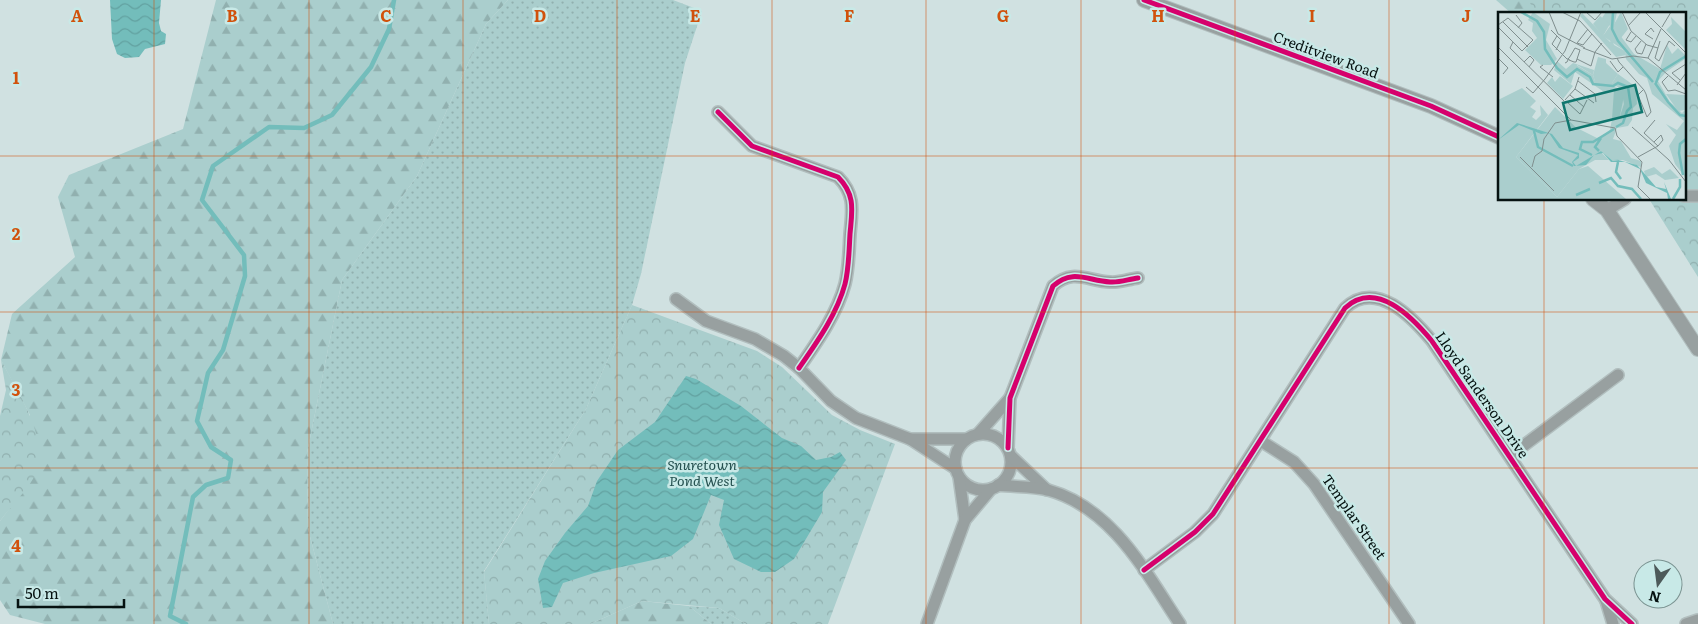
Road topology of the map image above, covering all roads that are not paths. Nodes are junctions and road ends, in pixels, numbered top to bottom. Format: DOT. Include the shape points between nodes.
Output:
graph roads {
  1 [pos="1144,0"];
  2 [pos="718,112"];
  3 [pos="1498,137"];
  4 [pos="1595,200"];
  5 [pos="1623,200"];
  6 [pos="1608,210"];
  7 [pos="1138,278"];
  8 [pos="676,299"];
  9 [pos="1698,350"];
  10 [pos="799,368"];
  11 [pos="1618,375"];
  12 [pos="1010,398"];
  13 [pos="978,434"];
  14 [pos="910,439"];
  15 [pos="966,439"];
  16 [pos="1261,441"];
  17 [pos="1009,452"];
  18 [pos="1511,456"];
  19 [pos="957,473"];
  20 [pos="995,487"];
  21 [pos="1047,490"];
  22 [pos="964,520"];
  23 [pos="1144,570"];
  24 [pos="1605,599"];
  25 [pos="1698,620"];
  26 [pos="926,624"];
  27 [pos="1180,624"];
  28 [pos="1409,624"];
  29 [pos="1613,624"];
  30 [pos="1632,624"];
  31 [pos="1686,624"];
  1 -- 3 [label="street, Creditview Road" via="1431,106"];
  2 -- 10 [label="street" via="752,146 838,178 846,185 853,200 842,293"];
  4 -- 6 [label="street"];
  5 -- 6 [label="street"];
  6 -- 9 [label="street"];
  7 -- 12 [label="street" via="1110,282 1078,275 1053,286"];
  8 -- 10 [label="street" via="706,321 755,339"];
  10 -- 14 [label="street" via="814,386 843,410"];
  11 -- 18 [label="street"];
  12 -- 13 [label="street"];
  12 -- 17 [label="street"];
  13 -- 15 [label="street"];
  13 -- 17 [label="street" via="995,436"];
  14 -- 15 [label="street"];
  14 -- 19 [label="street"];
  15 -- 19 [label="street" via="956,452"];
  16 -- 18 [label="street, Lloyd Sanderson Drive" via="1346,308 1353,301 1375,297 1402,310 1420,326"];
  16 -- 23 [label="street, Lloyd Sanderson Drive" via="1213,514 1195,532"];
  16 -- 28 [label="street, Templar Street" via="1294,462 1314,484"];
  17 -- 20 [label="street" via="1009,472"];
  17 -- 21 [label="street"];
  18 -- 24 [label="street, Lloyd Sanderson Drive"];
  19 -- 20 [label="street" via="973,488"];
  19 -- 22 [label="street"];
  20 -- 21 [label="street"];
  20 -- 22 [label="street"];
  21 -- 23 [label="street" via="1101,518"];
  22 -- 26 [label="street"];
  23 -- 27 [label="street"];
  24 -- 29 [label="street, Lloyd Sanderson Drive"];
  24 -- 30 [label="street, Lloyd Sanderson Drive"];
  25 -- 31 [label="street"];
}
